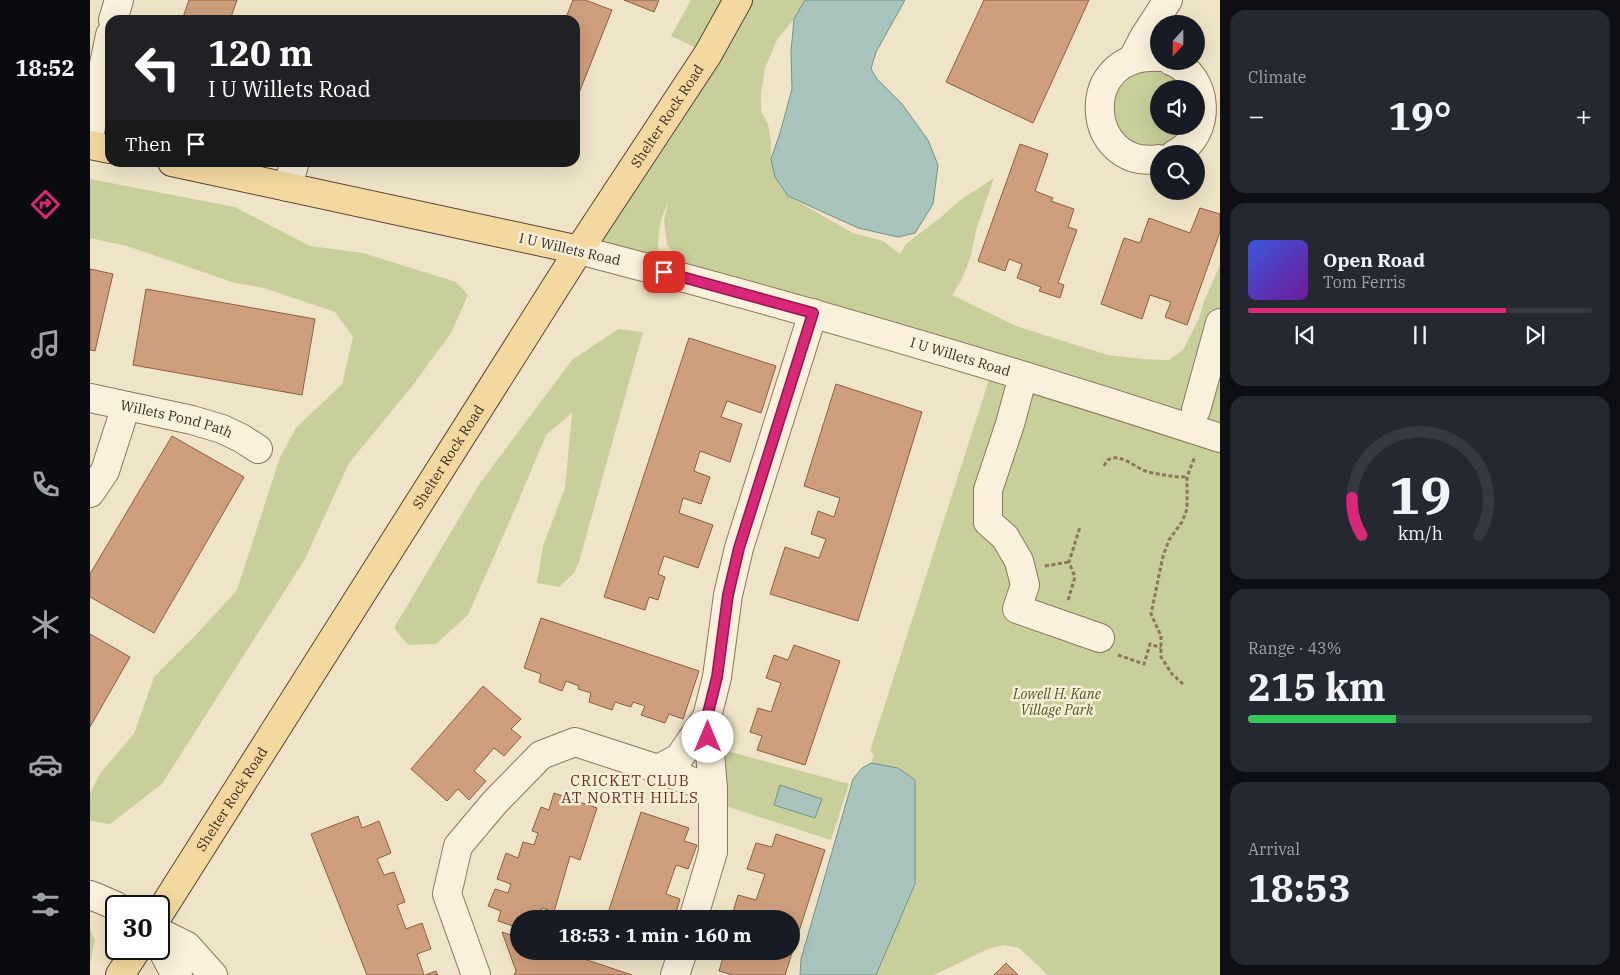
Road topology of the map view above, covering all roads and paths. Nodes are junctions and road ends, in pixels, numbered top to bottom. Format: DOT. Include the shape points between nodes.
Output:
graph roads {
  1 [pos="119,0"];
  2 [pos="738,0"];
  3 [pos="1168,0"];
  4 [pos="114,15"];
  5 [pos="1150,56"];
  6 [pos="105,59"];
  7 [pos="1132,60"];
  8 [pos="1184,70"];
  9 [pos="90,132"];
  10 [pos="90,145"];
  11 [pos="1187,145"];
  12 [pos="105,148"];
  13 [pos="1150,160"];
  14 [pos="218,167"];
  15 [pos="291,175"];
  16 [pos="579,250"];
  17 [pos="813,313"];
  18 [pos="1220,323"];
  19 [pos="1023,376"];
  20 [pos="90,398"];
  21 [pos="126,406"];
  22 [pos="1196,410"];
  23 [pos="1209,443"];
  24 [pos="258,449"];
  25 [pos="1104,466"];
  26 [pos="1187,477"];
  27 [pos="90,493"];
  28 [pos="1080,527"];
  29 [pos="1060,624"];
  30 [pos="1100,638"];
  31 [pos="1161,648"];
  32 [pos="1183,684"];
  33 [pos="707,717"];
  34 [pos="658,769"];
  35 [pos="713,789"];
  36 [pos="90,895"];
  37 [pos="170,897"];
  38 [pos="105,900"];
  39 [pos="695,910"];
  40 [pos="170,938"];
  41 [pos="130,960"];
  42 [pos="168,960"];
  43 [pos="679,960"];
  44 [pos="120,975"];
  45 [pos="178,975"];
  46 [pos="213,975"];
  47 [pos="476,975"];
  48 [pos="675,975"];
  1 -- 4 [label="street"];
  2 -- 16 [label="main road, Shelter Rock Road" via="708,54"];
  3 -- 7 [label="street"];
  5 -- 7 [label="street"];
  6 -- 9 [label="street"];
  7 -- 13 [label="street" via="1114,72 1102,91 1101,123 1108,138 1120,150 1134,158"];
  8 -- 11 [label="street" via="1199,90 1203,107 1201,124"];
  10 -- 12 [label="main road"];
  14 -- 15 [label="main road, I U Willets Road"];
  15 -- 16 [label="main road, I U Willets Road"];
  16 -- 17 [label="street, I U Willets Road"];
  16 -- 37 [label="main road, Shelter Rock Road"];
  17 -- 19 [label="street, I U Willets Road"];
  17 -- 33 [label="street" via="739,548"];
  18 -- 22 [label="street"];
  19 -- 23 [label="street, I U Willets Road"];
  19 -- 29 [label="street" via="988,490 988,522 1005,537 1019,561 1025,585 1017,609"];
  20 -- 21 [label="street, Willets Pond Path"];
  21 -- 24 [label="street, Willets Pond Path" via="222,429"];
  21 -- 27 [label="street" via="105,471"];
  23 -- 26 [label="path"];
  25 -- 26 [label="path" via="1111,458 1119,458 1146,471"];
  26 -- 31 [label="path" via="1187,509 1163,556 1151,614 1161,636"];
  28 -- 29 [label="path" via="1069,562 1075,577"];
  29 -- 30 [label="street"];
  30 -- 31 [label="path" via="1103,650 1144,664 1150,644"];
  31 -- 32 [label="path" via="1161,657"];
  33 -- 34 [label="street" via="679,758"];
  33 -- 35 [label="street"];
  34 -- 35 [label="street"];
  34 -- 47 [label="street" via="575,742 541,755 495,802 458,846 447,894"];
  35 -- 39 [label="street" via="713,852"];
  36 -- 38 [label="street"];
  40 -- 46 [label="street" via="187,946"];
  41 -- 44 [label="main road"];
  42 -- 45 [label="street"];
  43 -- 48 [label="street"];
}
